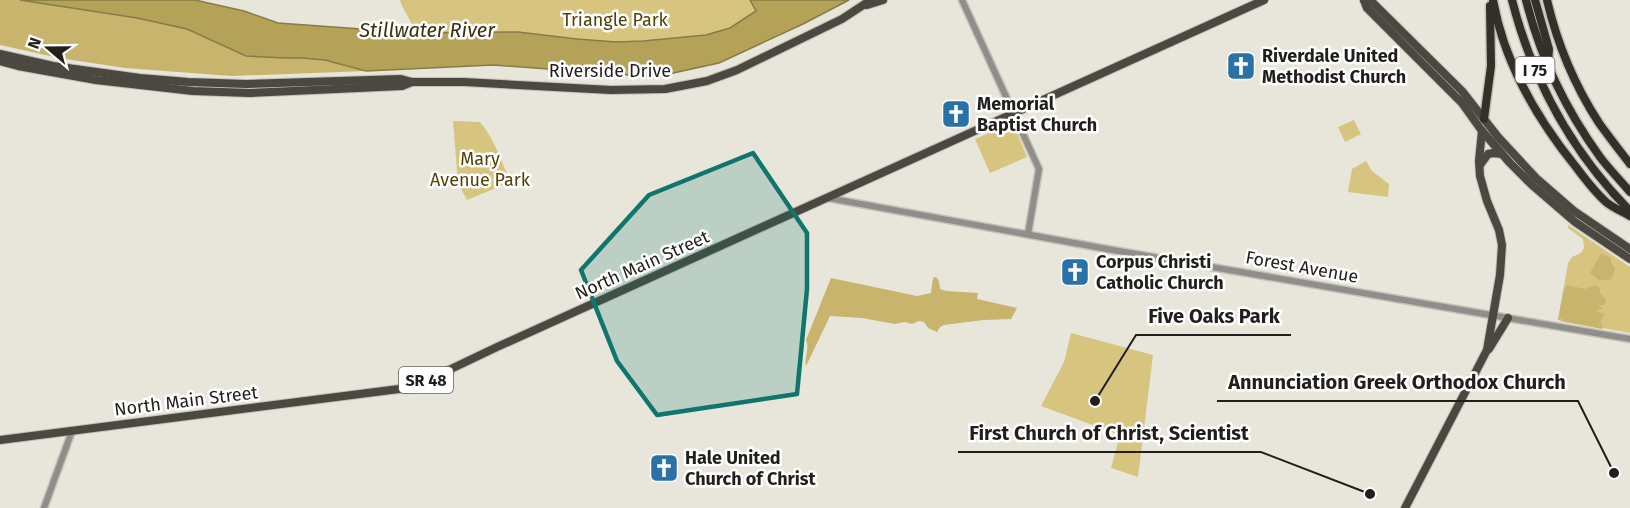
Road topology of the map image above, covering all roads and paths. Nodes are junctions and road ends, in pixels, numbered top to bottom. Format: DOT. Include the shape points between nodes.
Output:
graph roads {
  1 [pos="871,0"];
  2 [pos="884,0"];
  3 [pos="962,0"];
  4 [pos="1264,0"];
  5 [pos="1364,0"];
  6 [pos="1491,0"];
  7 [pos="1512,0"];
  8 [pos="1526,0"];
  9 [pos="1535,0"];
  10 [pos="1547,0"];
  11 [pos="863,7"];
  12 [pos="0,54"];
  13 [pos="0,61"];
  14 [pos="1548,65"];
  15 [pos="412,82"];
  16 [pos="1015,113"];
  17 [pos="1484,118"];
  18 [pos="1482,131"];
  19 [pos="1502,154"];
  20 [pos="1630,164"];
  21 [pos="1479,167"];
  22 [pos="1630,192"];
  23 [pos="828,198"];
  24 [pos="1630,211"];
  25 [pos="1630,216"];
  26 [pos="1028,234"];
  27 [pos="1630,249"];
  28 [pos="1630,258"];
  29 [pos="1494,315"];
  30 [pos="1508,318"];
  31 [pos="1630,339"];
  32 [pos="1484,358"];
  33 [pos="72,431"];
  34 [pos="0,440"];
  35 [pos="44,508"];
  36 [pos="1405,508"];
  1 -- 11 [label="main road, Riverside Drive"];
  2 -- 11 [label="main road, Riverside Drive"];
  3 -- 16 [label="street"];
  4 -- 16 [label="main road, North Main Street / SR 48"];
  5 -- 17 [label="main road" via="1372,2 1400,29"];
  5 -- 18 [label="main road" via="1367,9 1462,103"];
  6 -- 17 [label="highway" via="1491,66"];
  6 -- 25 [label="highway" via="1510,58 1541,119 1600,195"];
  7 -- 24 [label="highway, I 75" via="1529,56 1559,120 1583,157"];
  8 -- 14 [label="highway, I 75"];
  9 -- 14 [label="highway" via="1549,50"];
  10 -- 20 [label="highway" via="1574,76 1599,122"];
  11 -- 15 [label="main road, Riverside Drive" via="737,70 665,89"];
  12 -- 15 [label="main road, Riverside Drive" via="53,66 188,82"];
  13 -- 15 [label="main road, Riverside Drive" via="96,80 193,91 250,93 402,86"];
  14 -- 22 [label="highway, I 75" via="1568,108 1601,159"];
  16 -- 23 [label="main road, North Main Street / SR 48"];
  16 -- 26 [label="street" via="1039,169"];
  17 -- 18 [label="street"];
  17 -- 27 [label="main road" via="1548,189"];
  18 -- 19 [label="main road"];
  18 -- 21 [label="main road"];
  19 -- 21 [label="main road" via="1488,154"];
  19 -- 28 [label="main road" via="1563,213"];
  21 -- 29 [label="main road" via="1502,245"];
  23 -- 26 [label="street, Forest Avenue"];
  23 -- 33 [label="main road, North Main Street / SR 48" via="409,389"];
  26 -- 29 [label="street, Forest Avenue"];
  29 -- 30 [label="street, Forest Avenue"];
  29 -- 32 [label="main road"];
  30 -- 31 [label="street, Forest Avenue"];
  30 -- 32 [label="main road"];
  32 -- 36 [label="main road"];
  33 -- 34 [label="main road, North Main Street / SR 48"];
  33 -- 35 [label="street"];
}
